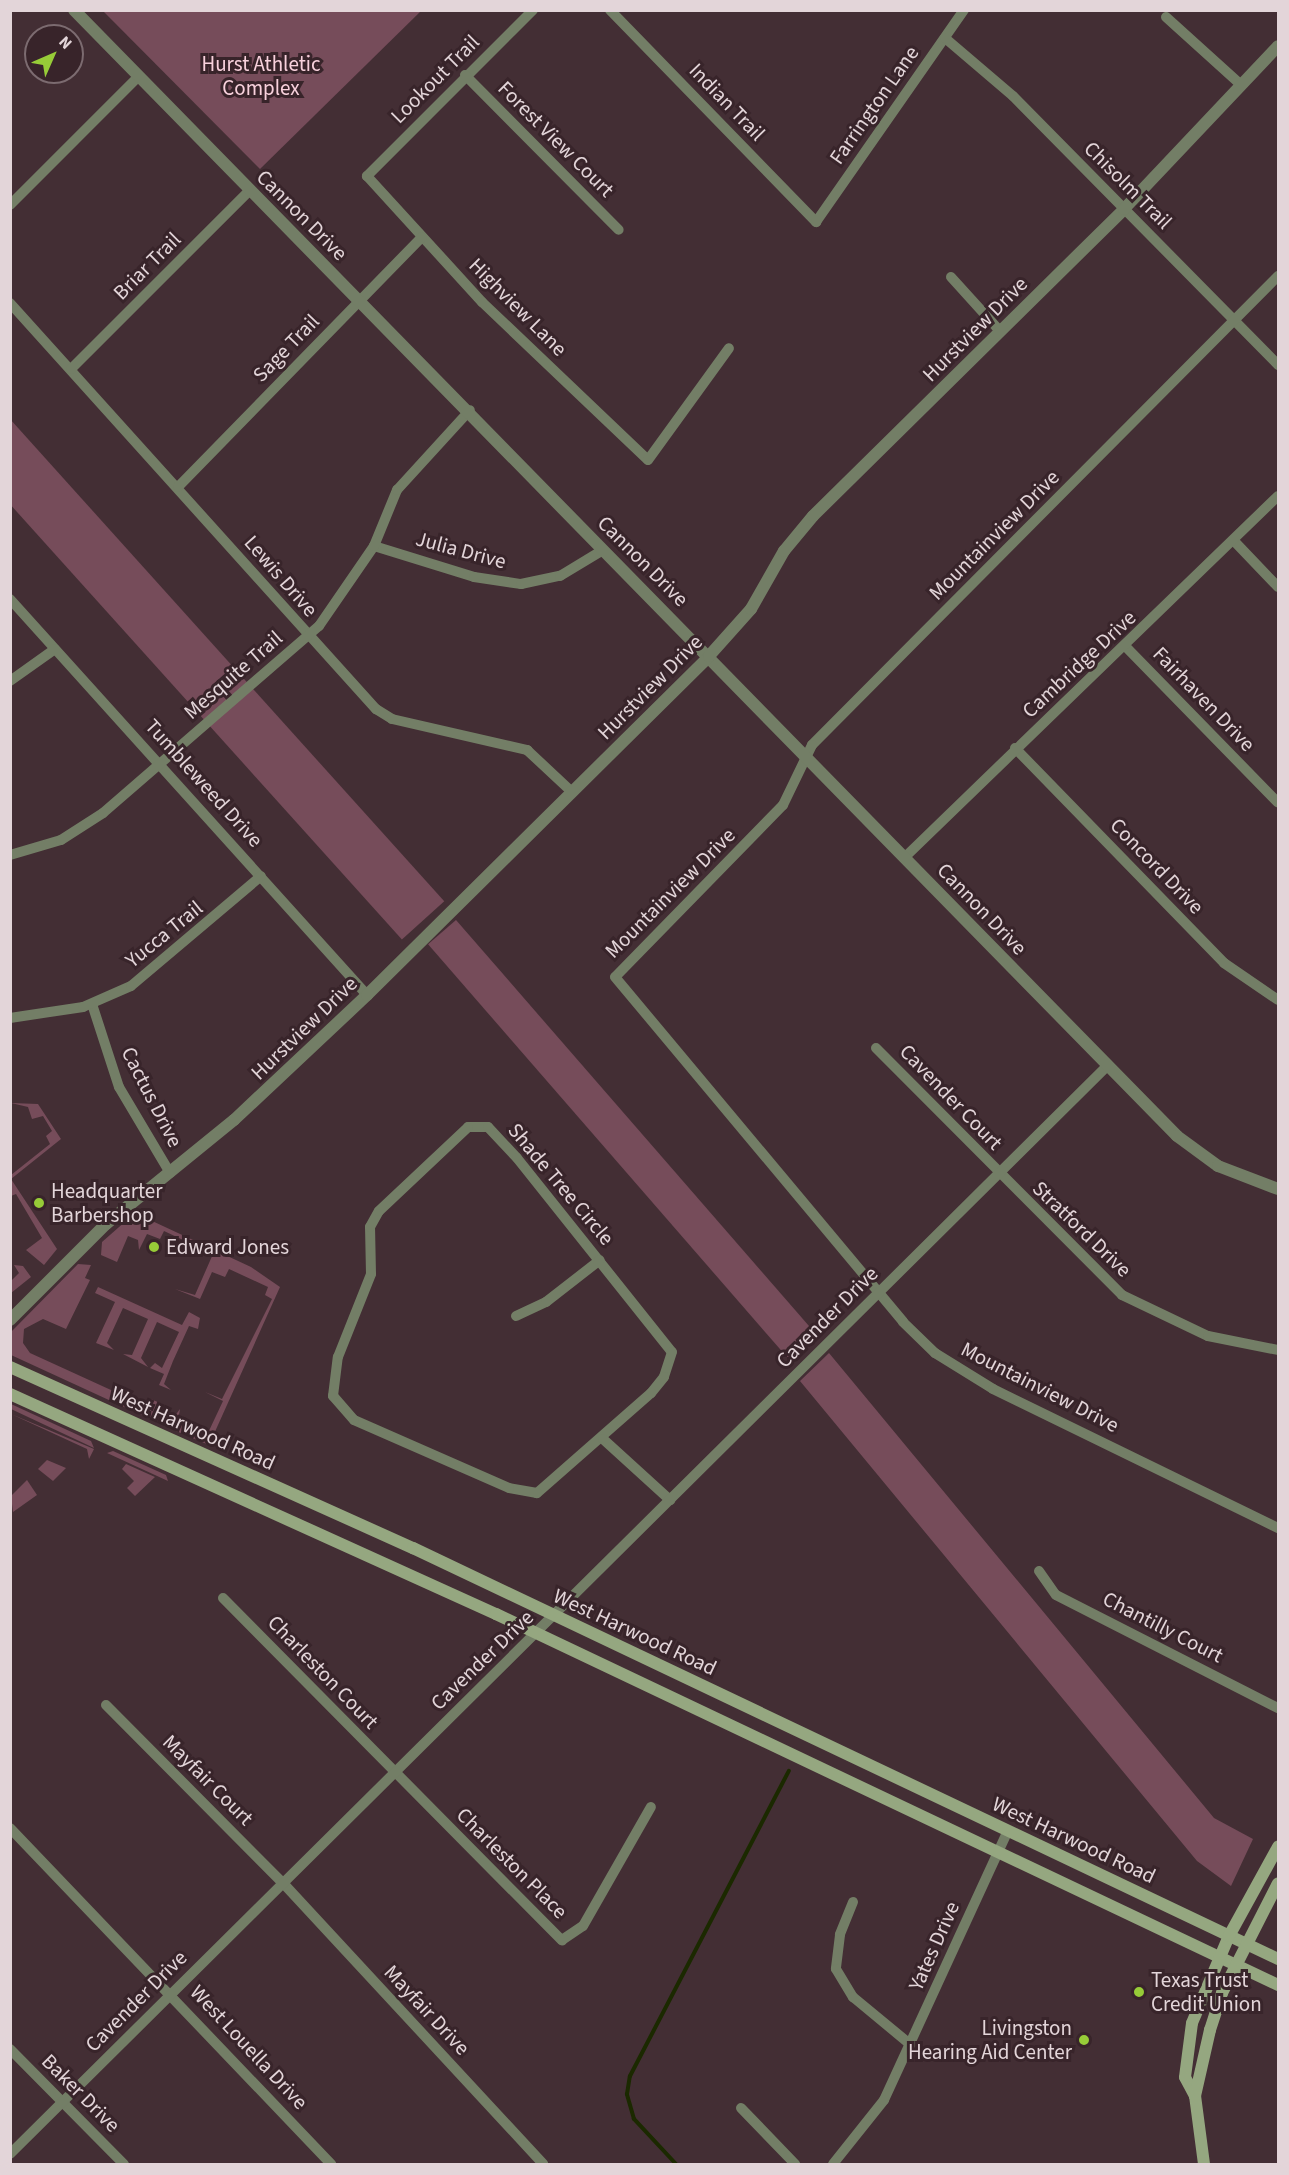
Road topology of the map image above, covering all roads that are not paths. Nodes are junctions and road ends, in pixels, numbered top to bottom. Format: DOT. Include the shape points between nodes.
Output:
graph roads {
  1 [pos="74,10"];
  2 [pos="533,10"];
  3 [pos="610,10"];
  4 [pos="964,10"];
  5 [pos="1166,17"];
  6 [pos="945,38"];
  7 [pos="1278,46"];
  8 [pos="465,75"];
  9 [pos="139,76"];
  10 [pos="1239,83"];
  11 [pos="366,176"];
  12 [pos="250,190"];
  13 [pos="10,205"];
  14 [pos="1124,209"];
  15 [pos="816,222"];
  16 [pos="619,230"];
  17 [pos="422,237"];
  18 [pos="1278,276"];
  19 [pos="951,277"];
  20 [pos="360,301"];
  21 [pos="10,303"];
  22 [pos="1235,320"];
  23 [pos="1000,331"];
  24 [pos="729,348"];
  25 [pos="1278,365"];
  26 [pos="71,369"];
  27 [pos="471,410"];
  28 [pos="178,487"];
  29 [pos="1278,496"];
  30 [pos="1235,542"];
  31 [pos="374,546"];
  32 [pos="603,550"];
  33 [pos="1278,587"];
  34 [pos="10,599"];
  35 [pos="307,636"];
  36 [pos="1127,648"];
  37 [pos="55,650"];
  38 [pos="709,656"];
  39 [pos="10,681"];
  40 [pos="1016,748"];
  41 [pos="804,755"];
  42 [pos="162,762"];
  43 [pos="572,792"];
  44 [pos="1278,803"];
  45 [pos="10,855"];
  46 [pos="904,858"];
  47 [pos="261,876"];
  48 [pos="367,995"];
  49 [pos="1278,1000"];
  50 [pos="92,1004"];
  51 [pos="10,1018"];
  52 [pos="876,1048"];
  53 [pos="1108,1065"];
  54 [pos="170,1173"];
  55 [pos="998,1174"];
  56 [pos="1278,1189"];
  57 [pos="600,1260"];
  58 [pos="878,1293"];
  59 [pos="516,1316"];
  60 [pos="10,1320"];
  61 [pos="1278,1350"];
  62 [pos="10,1367"];
  63 [pos="10,1394"];
  64 [pos="603,1439"];
  65 [pos="670,1500"];
  66 [pos="1278,1528"];
  67 [pos="1039,1571"];
  68 [pos="223,1598"];
  69 [pos="555,1616"];
  70 [pos="537,1634"];
  71 [pos="106,1705"];
  72 [pos="1278,1708"];
  73 [pos="395,1773"];
  74 [pos="651,1807"];
  75 [pos="10,1828"];
  76 [pos="1008,1831"];
  77 [pos="1278,1847"];
  78 [pos="998,1853"];
  79 [pos="1278,1882"];
  80 [pos="283,1883"];
  81 [pos="854,1902"];
  82 [pos="1238,1940"];
  83 [pos="1219,1956"];
  84 [pos="1278,1959"];
  85 [pos="1233,1963"];
  86 [pos="1278,1985"];
  87 [pos="171,1993"];
  88 [pos="910,2045"];
  89 [pos="10,2049"];
  90 [pos="1195,2096"];
  91 [pos="63,2101"];
  92 [pos="741,2108"];
  93 [pos="10,2154"];
  94 [pos="124,2164"];
  95 [pos="331,2164"];
  96 [pos="543,2164"];
  97 [pos="795,2164"];
  98 [pos="833,2164"];
  99 [pos="1204,2164"];
  1 -- 9 [label="street, Cannon Drive"];
  2 -- 8 [label="street, Lookout Trail"];
  3 -- 15 [label="street, Indian Trail"];
  4 -- 6 [label="street, Farrington Lane"];
  5 -- 10 [label="street"];
  6 -- 14 [label="street, Chisolm Trail" via="1013,96"];
  6 -- 15 [label="street, Farrington Lane"];
  7 -- 10 [label="street, Hurstview Drive"];
  8 -- 11 [label="street, Lookout Trail"];
  8 -- 16 [label="street, Forest View Court"];
  9 -- 12 [label="street, Cannon Drive"];
  9 -- 13 [label="street"];
  10 -- 14 [label="street, Hurstview Drive"];
  11 -- 17 [label="street, Highview Lane"];
  12 -- 20 [label="street, Cannon Drive"];
  12 -- 26 [label="street, Briar Trail"];
  14 -- 22 [label="street, Chisolm Trail"];
  14 -- 23 [label="street, Hurstview Drive"];
  17 -- 20 [label="street, Sage Trail"];
  17 -- 24 [label="street, Highview Lane" via="648,460"];
  18 -- 22 [label="street, Mountainview Drive"];
  19 -- 23 [label="street"];
  20 -- 27 [label="street, Cannon Drive"];
  20 -- 28 [label="street, Sage Trail"];
  21 -- 26 [label="street, Lewis Drive"];
  22 -- 25 [label="street, Chisolm Trail"];
  22 -- 41 [label="street, Mountainview Drive"];
  23 -- 38 [label="street, Hurstview Drive" via="794,537 756,602"];
  26 -- 28 [label="street, Lewis Drive"];
  27 -- 31 [label="street, Mesquite Trail" via="397,490"];
  27 -- 32 [label="street, Cannon Drive"];
  28 -- 35 [label="street, Lewis Drive"];
  29 -- 30 [label="street, Cambridge Drive"];
  30 -- 33 [label="street"];
  30 -- 36 [label="street, Cambridge Drive"];
  31 -- 32 [label="street, Julia Drive" via="474,577 521,584 560,576"];
  31 -- 35 [label="street, Mesquite Trail" via="348,590"];
  32 -- 38 [label="street, Cannon Drive"];
  34 -- 37 [label="street, Tumbleweed Drive"];
  35 -- 42 [label="street, Mesquite Trail"];
  35 -- 43 [label="street, Lewis Drive" via="361,696 392,719 527,750"];
  36 -- 40 [label="street, Cambridge Drive"];
  36 -- 44 [label="street, Fairhaven Drive"];
  37 -- 39 [label="street"];
  37 -- 42 [label="street, Tumbleweed Drive"];
  38 -- 41 [label="street, Cannon Drive"];
  38 -- 43 [label="street, Hurstview Drive"];
  40 -- 46 [label="street, Cambridge Drive"];
  40 -- 49 [label="street, Concord Drive" via="1224,963"];
  41 -- 46 [label="street, Cannon Drive"];
  41 -- 58 [label="street, Mountainview Drive" via="783,805 615,976"];
  42 -- 45 [label="street, Mesquite Trail" via="61,840"];
  42 -- 47 [label="street, Tumbleweed Drive"];
  43 -- 48 [label="street, Hurstview Drive"];
  46 -- 53 [label="street, Cannon Drive"];
  47 -- 48 [label="street, Tumbleweed Drive"];
  47 -- 50 [label="street, Yucca Trail" via="165,962"];
  48 -- 54 [label="street, Hurstview Drive" via="234,1120"];
  50 -- 51 [label="street, Yucca Trail"];
  50 -- 54 [label="street, Cactus Drive" via="119,1087"];
  52 -- 55 [label="street, Cavender Court"];
  53 -- 55 [label="street, Cavender Drive"];
  53 -- 56 [label="street, Cannon Drive" via="1177,1136 1210,1160"];
  54 -- 60 [label="street, Hurstview Drive" via="106,1224"];
  55 -- 58 [label="street, Cavender Drive"];
  55 -- 61 [label="street, Stratford Drive" via="1122,1295 1208,1336"];
  57 -- 59 [label="street" via="546,1302"];
  57 -- 64 [label="street, Shade Tree Circle" via="672,1352 657,1385"];
  57 -- 64 [label="street, Shade Tree Circle" via="488,1127 468,1127 374,1219 371,1274 332,1386 335,1404 354,1420 531,1494 553,1484"];
  58 -- 65 [label="street, Cavender Drive"];
  58 -- 66 [label="street, Mountainview Drive" via="953,1366"];
  62 -- 69 [label="main road, West Harwood Road"];
  63 -- 70 [label="main road, West Harwood Road"];
  64 -- 65 [label="street"];
  65 -- 69 [label="street, Cavender Drive"];
  67 -- 72 [label="street, Chantilly Court" via="1056,1595"];
  68 -- 73 [label="street, Charleston Court"];
  69 -- 70 [label="street, Cavender Drive"];
  69 -- 76 [label="main road, West Harwood Road"];
  70 -- 73 [label="street, Cavender Drive"];
  70 -- 78 [label="main road, West Harwood Road"];
  71 -- 80 [label="street, Mayfair Court"];
  73 -- 74 [label="street, Charleston Place" via="562,1940 583,1926"];
  73 -- 80 [label="street, Cavender Drive"];
  75 -- 87 [label="street, West Louella Drive"];
  76 -- 78 [label="street, Yates Drive"];
  76 -- 82 [label="main road, West Harwood Road"];
  77 -- 82 [label="main road"];
  78 -- 83 [label="main road, West Harwood Road"];
  78 -- 88 [label="street, Yates Drive"];
  79 -- 82 [label="main road"];
  80 -- 87 [label="street, Cavender Drive"];
  80 -- 96 [label="street, Mayfair Drive"];
  81 -- 88 [label="street" via="840,1935 836,1969 854,1997"];
  82 -- 83 [label="main road"];
  82 -- 84 [label="main road, West Harwood Road"];
  82 -- 85 [label="main road"];
  83 -- 85 [label="main road, West Harwood Road"];
  83 -- 90 [label="main road" via="1192,2023 1185,2077"];
  85 -- 86 [label="main road, West Harwood Road"];
  85 -- 90 [label="main road"];
  87 -- 91 [label="street, Cavender Drive"];
  87 -- 95 [label="street, West Louella Drive"];
  88 -- 98 [label="street, Yates Drive" via="879,2107"];
  89 -- 91 [label="street, Baker Drive"];
  90 -- 99 [label="main road"];
  91 -- 93 [label="street, Cavender Drive"];
  91 -- 94 [label="street, Baker Drive"];
  92 -- 97 [label="street"];
}
